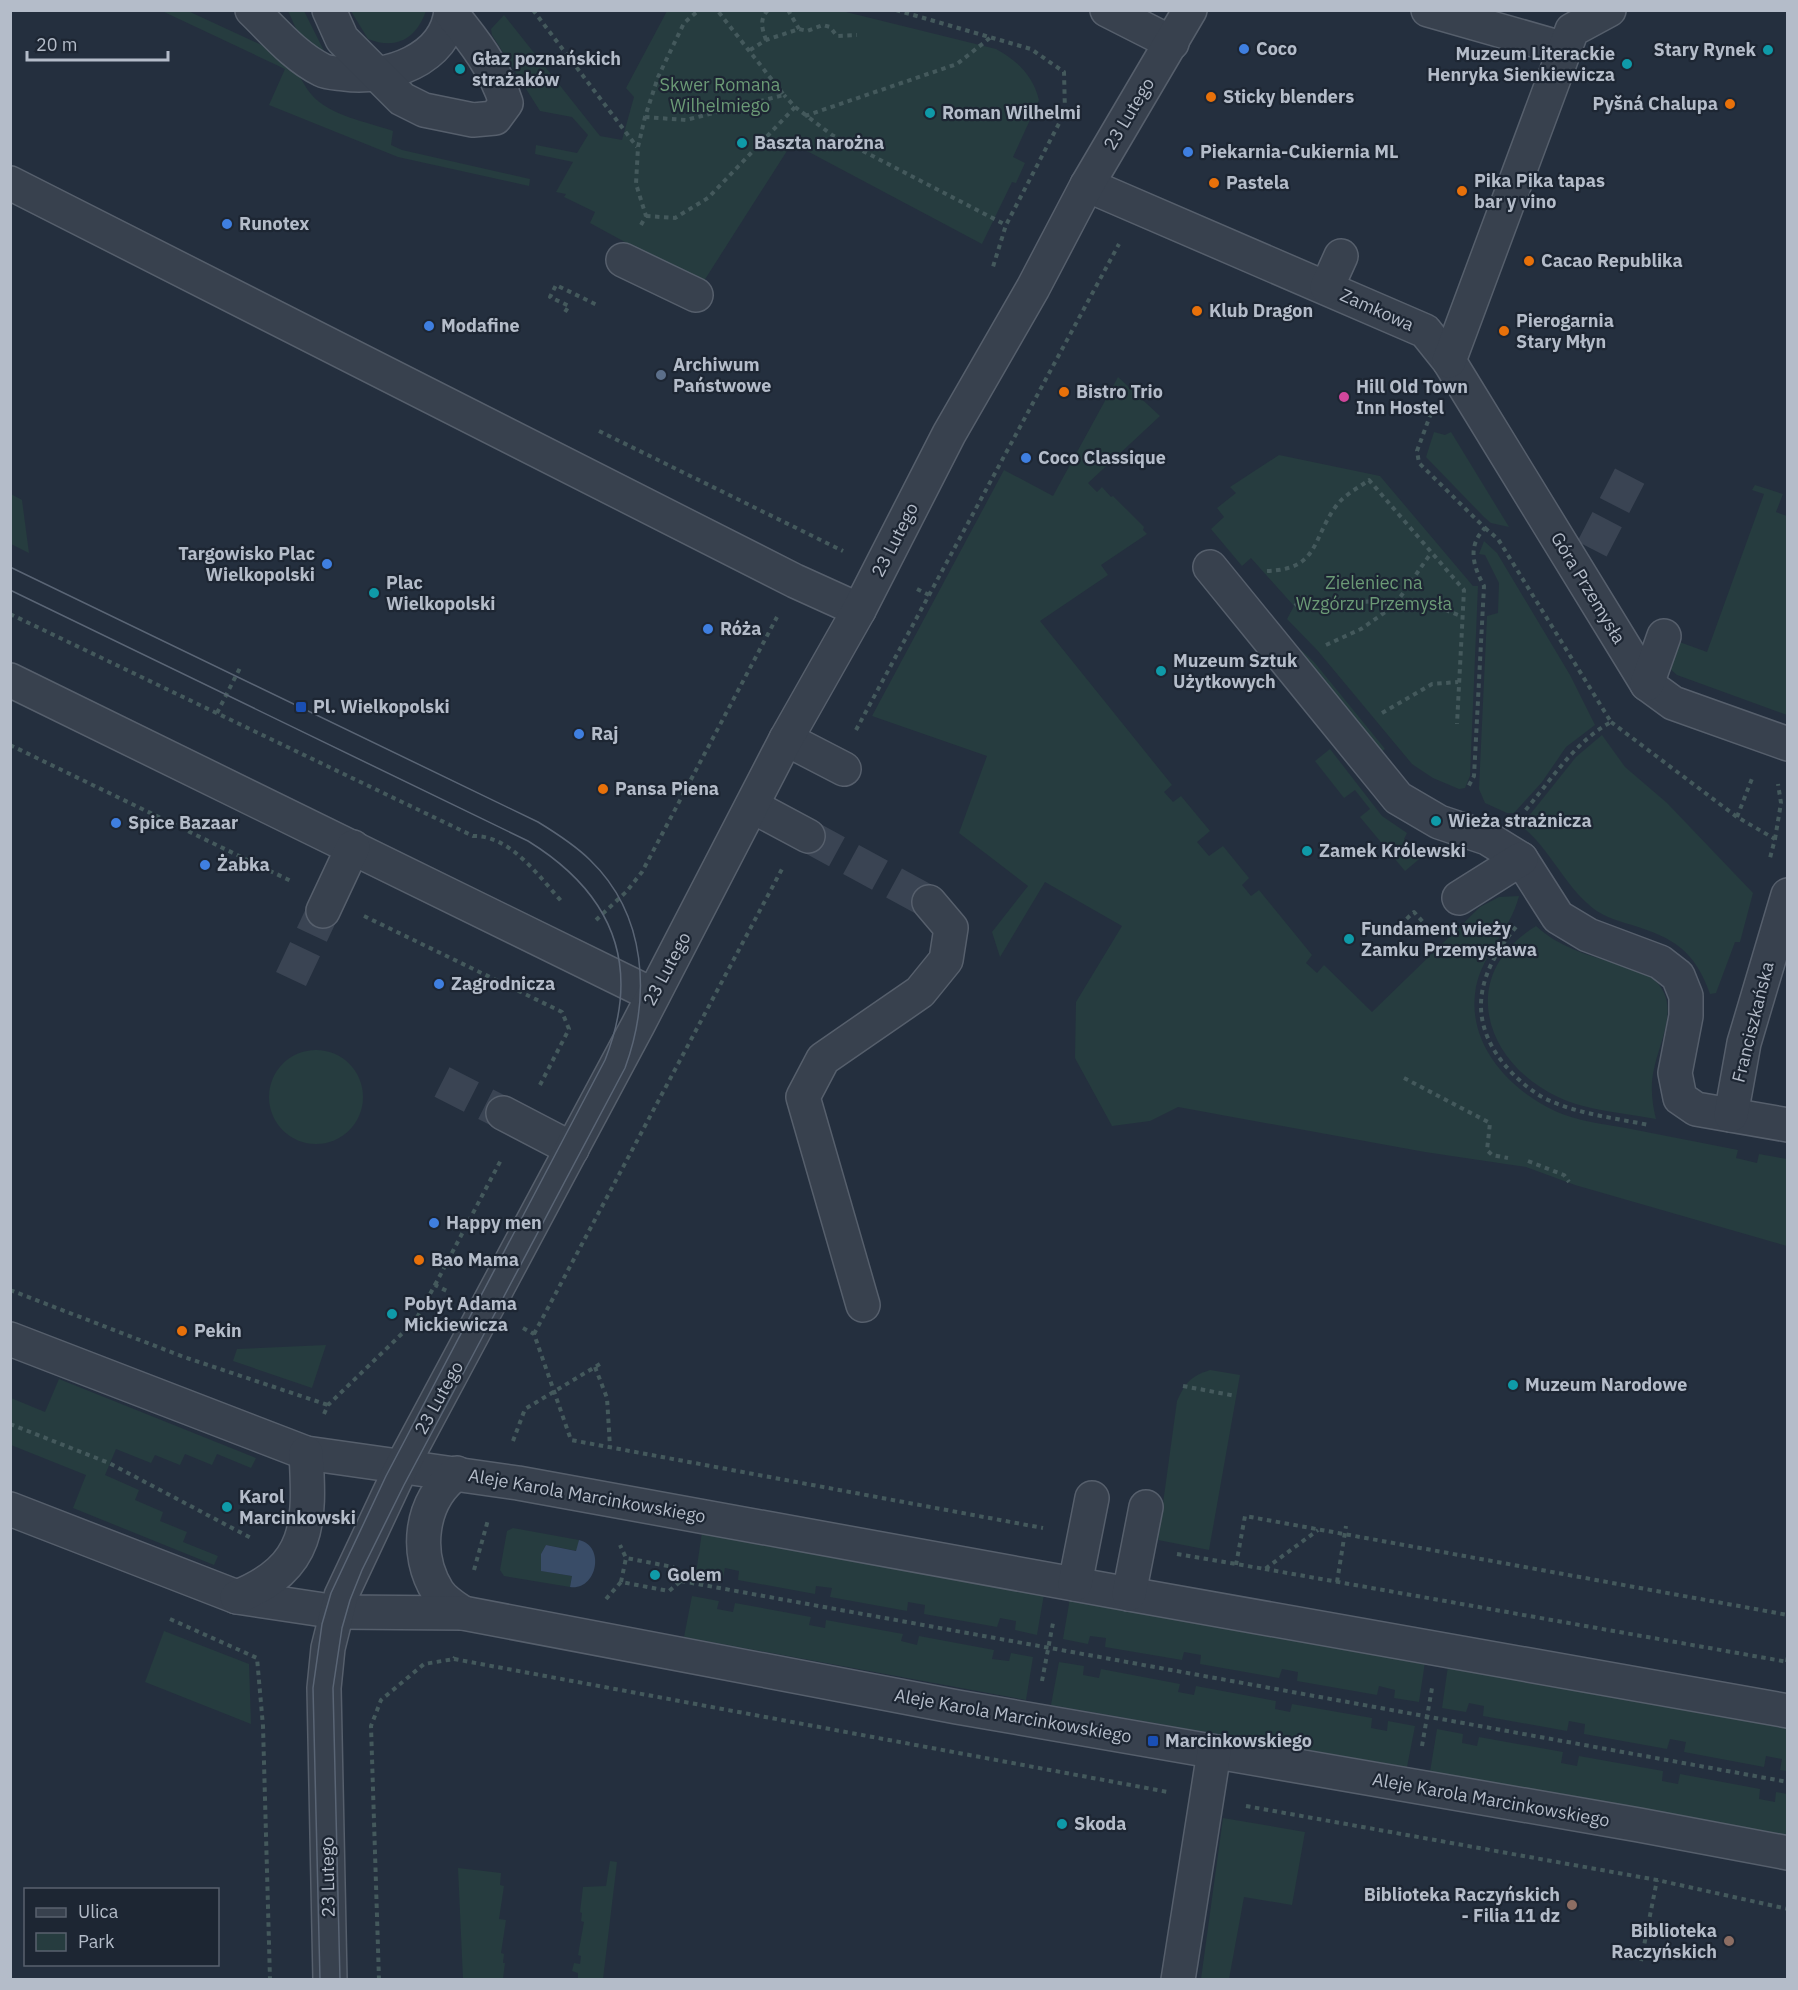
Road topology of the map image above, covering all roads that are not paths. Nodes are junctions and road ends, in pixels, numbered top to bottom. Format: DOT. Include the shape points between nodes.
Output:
graph roads {
  1 [pos="252,10"];
  2 [pos="329,10"];
  3 [pos="1107,10"];
  4 [pos="1190,10"];
  5 [pos="1428,10"];
  6 [pos="1609,10"];
  7 [pos="452,11"];
  8 [pos="1172,43"];
  9 [pos="1565,49"];
  10 [pos="377,76"];
  11 [pos="10,183"];
  12 [pos="1087,185"];
  13 [pos="629,247"];
  14 [pos="1341,256"];
  15 [pos="1327,287"];
  16 [pos="696,295"];
  17 [pos="1449,361"];
  18 [pos="1210,567"];
  19 [pos="859,610"];
  20 [pos="1664,636"];
  21 [pos="10,680"];
  22 [pos="1647,684"];
  23 [pos="786,739"];
  24 [pos="1788,744"];
  25 [pos="841,767"];
  26 [pos="752,806"];
  27 [pos="805,834"];
  28 [pos="353,847"];
  29 [pos="1521,859"];
  30 [pos="1788,894"];
  31 [pos="1459,898"];
  32 [pos="929,902"];
  33 [pos="326,905"];
  34 [pos="653,995"];
  35 [pos="1731,1115"];
  36 [pos="512,1118"];
  37 [pos="1788,1125"];
  38 [pos="572,1149"];
  39 [pos="863,1305"];
  40 [pos="10,1339"];
  41 [pos="306,1453"];
  42 [pos="402,1466"];
  43 [pos="457,1473"];
  44 [pos="1092,1498"];
  45 [pos="1146,1507"];
  46 [pos="10,1509"];
  47 [pos="1075,1584"];
  48 [pos="1129,1594"];
  49 [pos="237,1597"];
  50 [pos="337,1612"];
  51 [pos="463,1613"];
  52 [pos="1788,1711"];
  53 [pos="1214,1752"];
  54 [pos="1788,1853"];
  55 [pos="330,1980"];
  56 [pos="1178,1980"];
  1 -- 10 [label="street" via="299,56 324,71"];
  2 -- 10 [label="street" via="342,39"];
  3 -- 8 [label="street"];
  4 -- 8 [label="street, 23 Lutego"];
  5 -- 9 [label="street"];
  6 -- 9 [label="street" via="1572,30"];
  7 -- 10 [label="street" via="442,36 428,53"];
  7 -- 10 [label="street" via="500,83 506,103 495,118 473,120 424,110 402,99"];
  8 -- 12 [label="street, 23 Lutego"];
  9 -- 17 [label="street"];
  11 -- 19 [label="street"];
  12 -- 15 [label="street, Zamkowa"];
  12 -- 19 [label="street, 23 Lutego" via="949,434"];
  13 -- 16 [label="street"];
  14 -- 15 [label="street"];
  15 -- 17 [label="street, Zamkowa" via="1425,331"];
  17 -- 22 [label="street, Góra Przemysła" via="1586,561"];
  18 -- 29 [label="street" via="1398,798 1438,822 1487,838"];
  19 -- 23 [label="street, 23 Lutego"];
  20 -- 22 [label="street"];
  21 -- 28 [label="street"];
  22 -- 24 [label="street, Góra Przemysła" via="1673,702"];
  23 -- 25 [label="street"];
  23 -- 26 [label="street, 23 Lutego"];
  26 -- 27 [label="street"];
  26 -- 34 [label="street, 23 Lutego"];
  28 -- 33 [label="street"];
  28 -- 34 [label="street"];
  29 -- 31 [label="street"];
  29 -- 35 [label="street" via="1558,917 1588,935 1660,962 1678,976 1686,996 1675,1073 1680,1098 1696,1109"];
  30 -- 35 [label="street, Franciszkańska" via="1744,1043"];
  32 -- 39 [label="street" via="951,928 946,960 920,992 823,1059 803,1097"];
  34 -- 38 [label="street, 23 Lutego"];
  35 -- 37 [label="street"];
  36 -- 38 [label="street"];
  38 -- 42 [label="street, 23 Lutego"];
  40 -- 41 [label="street, Aleje Karola Marcinkowskiego"];
  41 -- 42 [label="street, Aleje Karola Marcinkowskiego"];
  41 -- 49 [label="street" via="308,1502 300,1546 262,1587"];
  42 -- 43 [label="street, Aleje Karola Marcinkowskiego"];
  42 -- 50 [label="street, 23 Lutego" via="353,1566"];
  43 -- 47 [label="street, Aleje Karola Marcinkowskiego"];
  43 -- 51 [label="street" via="444,1482 430,1507 423,1543 426,1566 438,1593"];
  44 -- 47 [label="street"];
  45 -- 48 [label="street"];
  46 -- 49 [label="street, Aleje Karola Marcinkowskiego"];
  47 -- 48 [label="street, Aleje Karola Marcinkowskiego"];
  48 -- 52 [label="street, Aleje Karola Marcinkowskiego"];
  49 -- 50 [label="street, Aleje Karola Marcinkowskiego"];
  50 -- 51 [label="street, Aleje Karola Marcinkowskiego"];
  50 -- 55 [label="street, 23 Lutego" via="324,1688"];
  51 -- 53 [label="street, Aleje Karola Marcinkowskiego"];
  53 -- 54 [label="street, Aleje Karola Marcinkowskiego"];
  53 -- 56 [label="street"];
}
